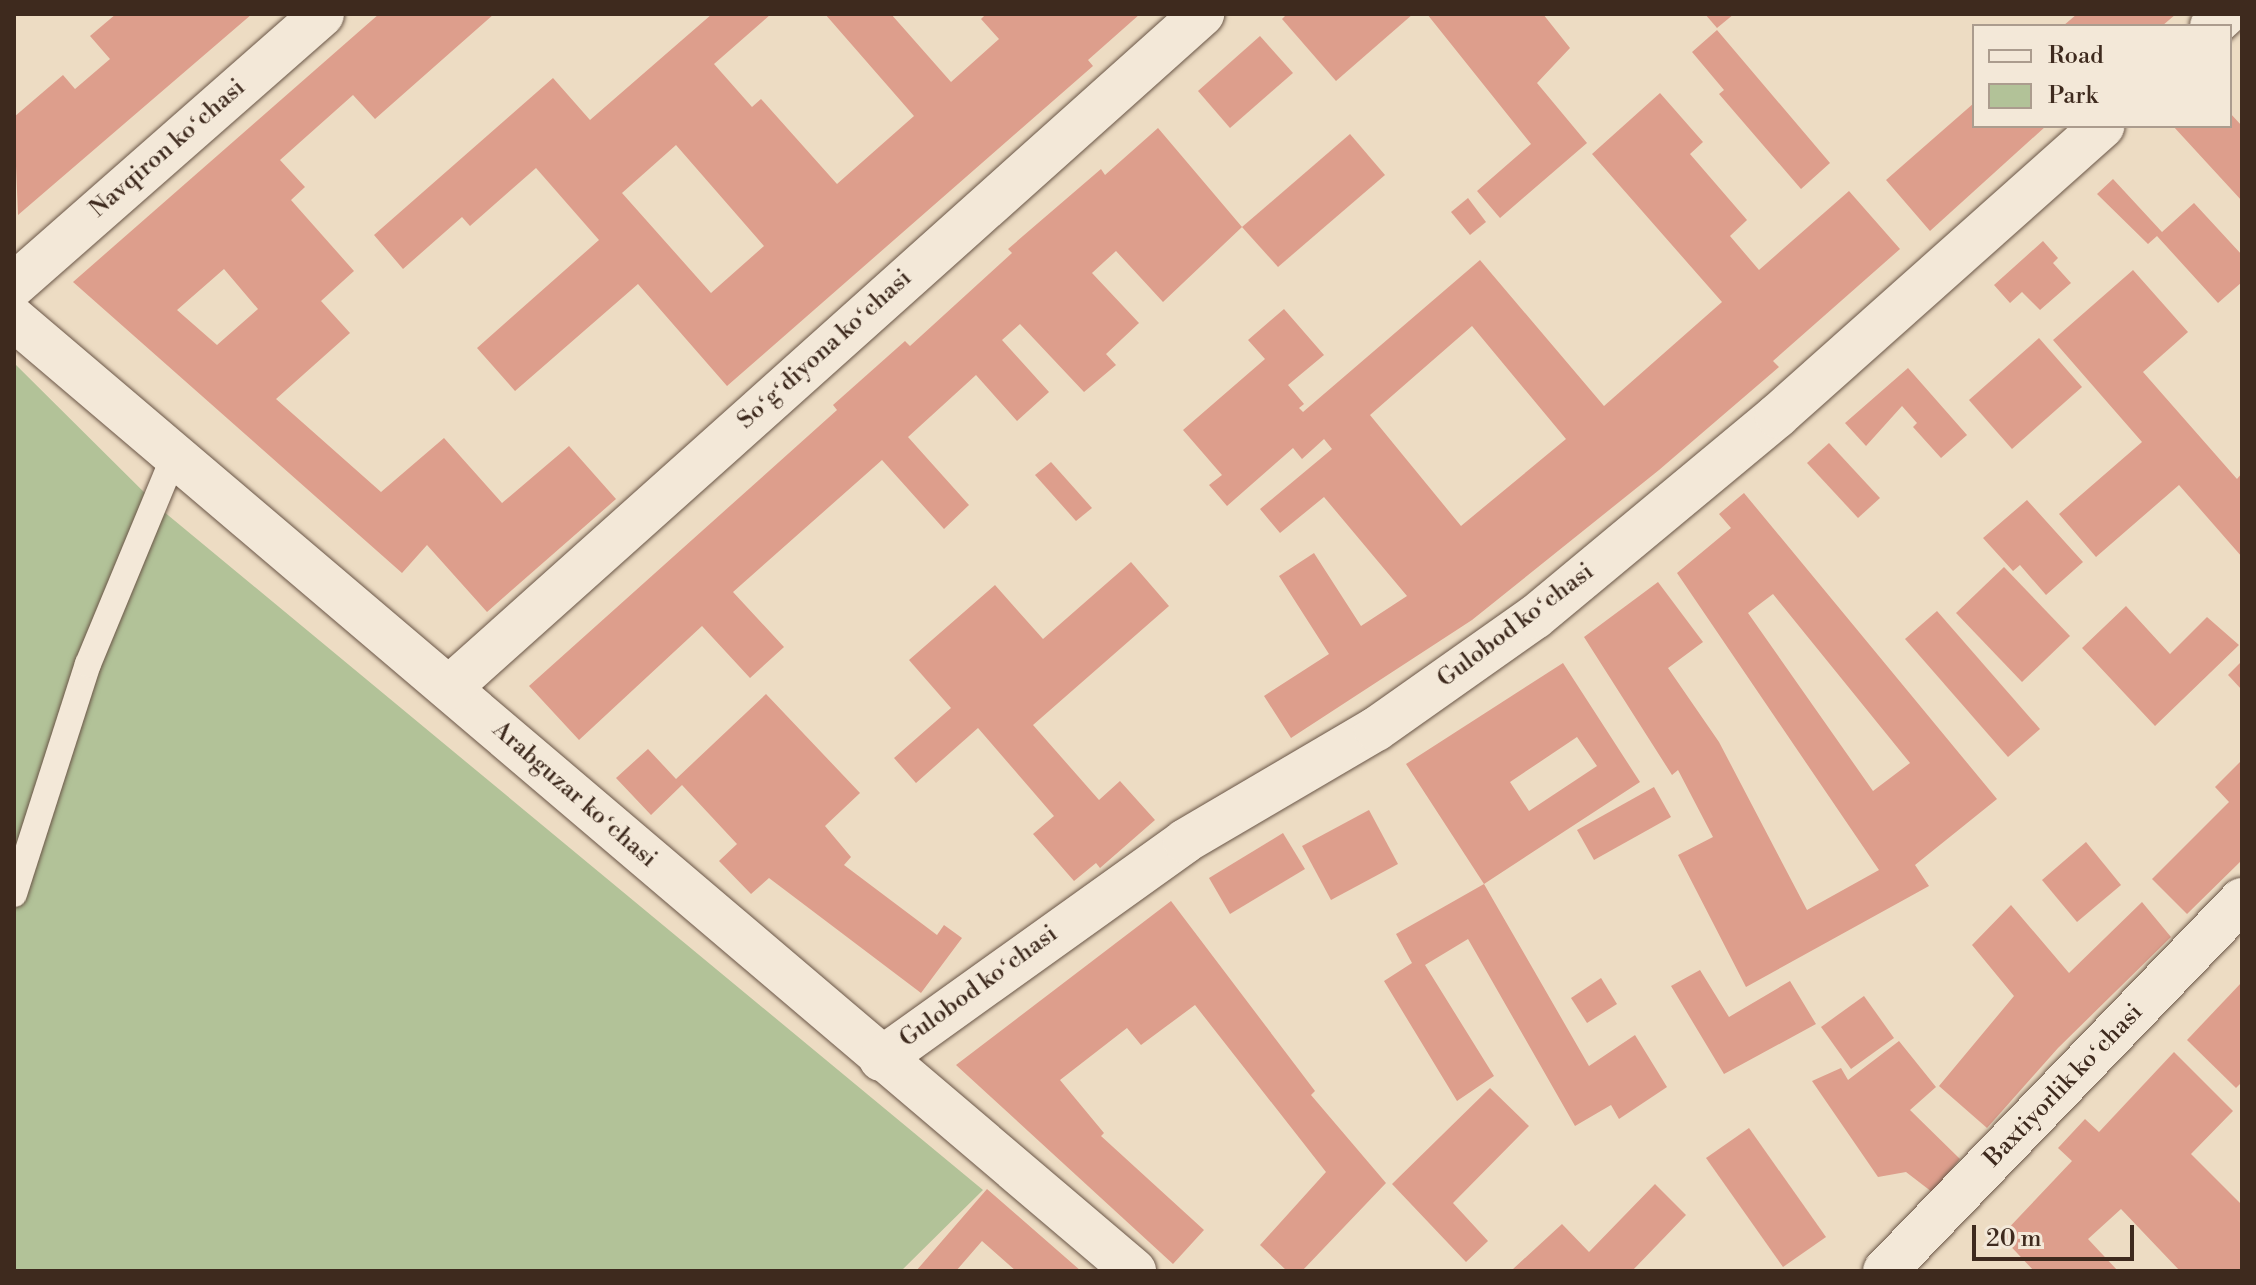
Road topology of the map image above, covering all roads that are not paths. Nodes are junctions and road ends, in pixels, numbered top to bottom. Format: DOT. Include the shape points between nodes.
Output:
graph roads {
  1 [pos="322,14"];
  2 [pos="1202,14"];
  3 [pos="2100,128"];
  4 [pos="14,285"];
  5 [pos="14,319"];
  6 [pos="174,456"];
  7 [pos="449,688"];
  8 [pos="14,894"];
  9 [pos="2242,900"];
  10 [pos="881,1059"];
  11 [pos="1134,1271"];
  12 [pos="1885,1271"];
  1 -- 4 [label="street, Navqiron koʻchasi"];
  2 -- 7 [label="street, Soʻgʻdiyona koʻchasi"];
  3 -- 10 [label="street, Gulobod koʻchasi" via="1777,416 1535,617 1376,729 1185,841"];
  5 -- 6 [label="street, Arabguzar koʻchasi"];
  6 -- 7 [label="street, Arabguzar koʻchasi"];
  6 -- 8 [label="lane" via="88,664"];
  7 -- 10 [label="street, Arabguzar koʻchasi"];
  9 -- 12 [label="street, Baxtiyorlik koʻchasi"];
  10 -- 11 [label="street, Arabguzar koʻchasi"];
}
